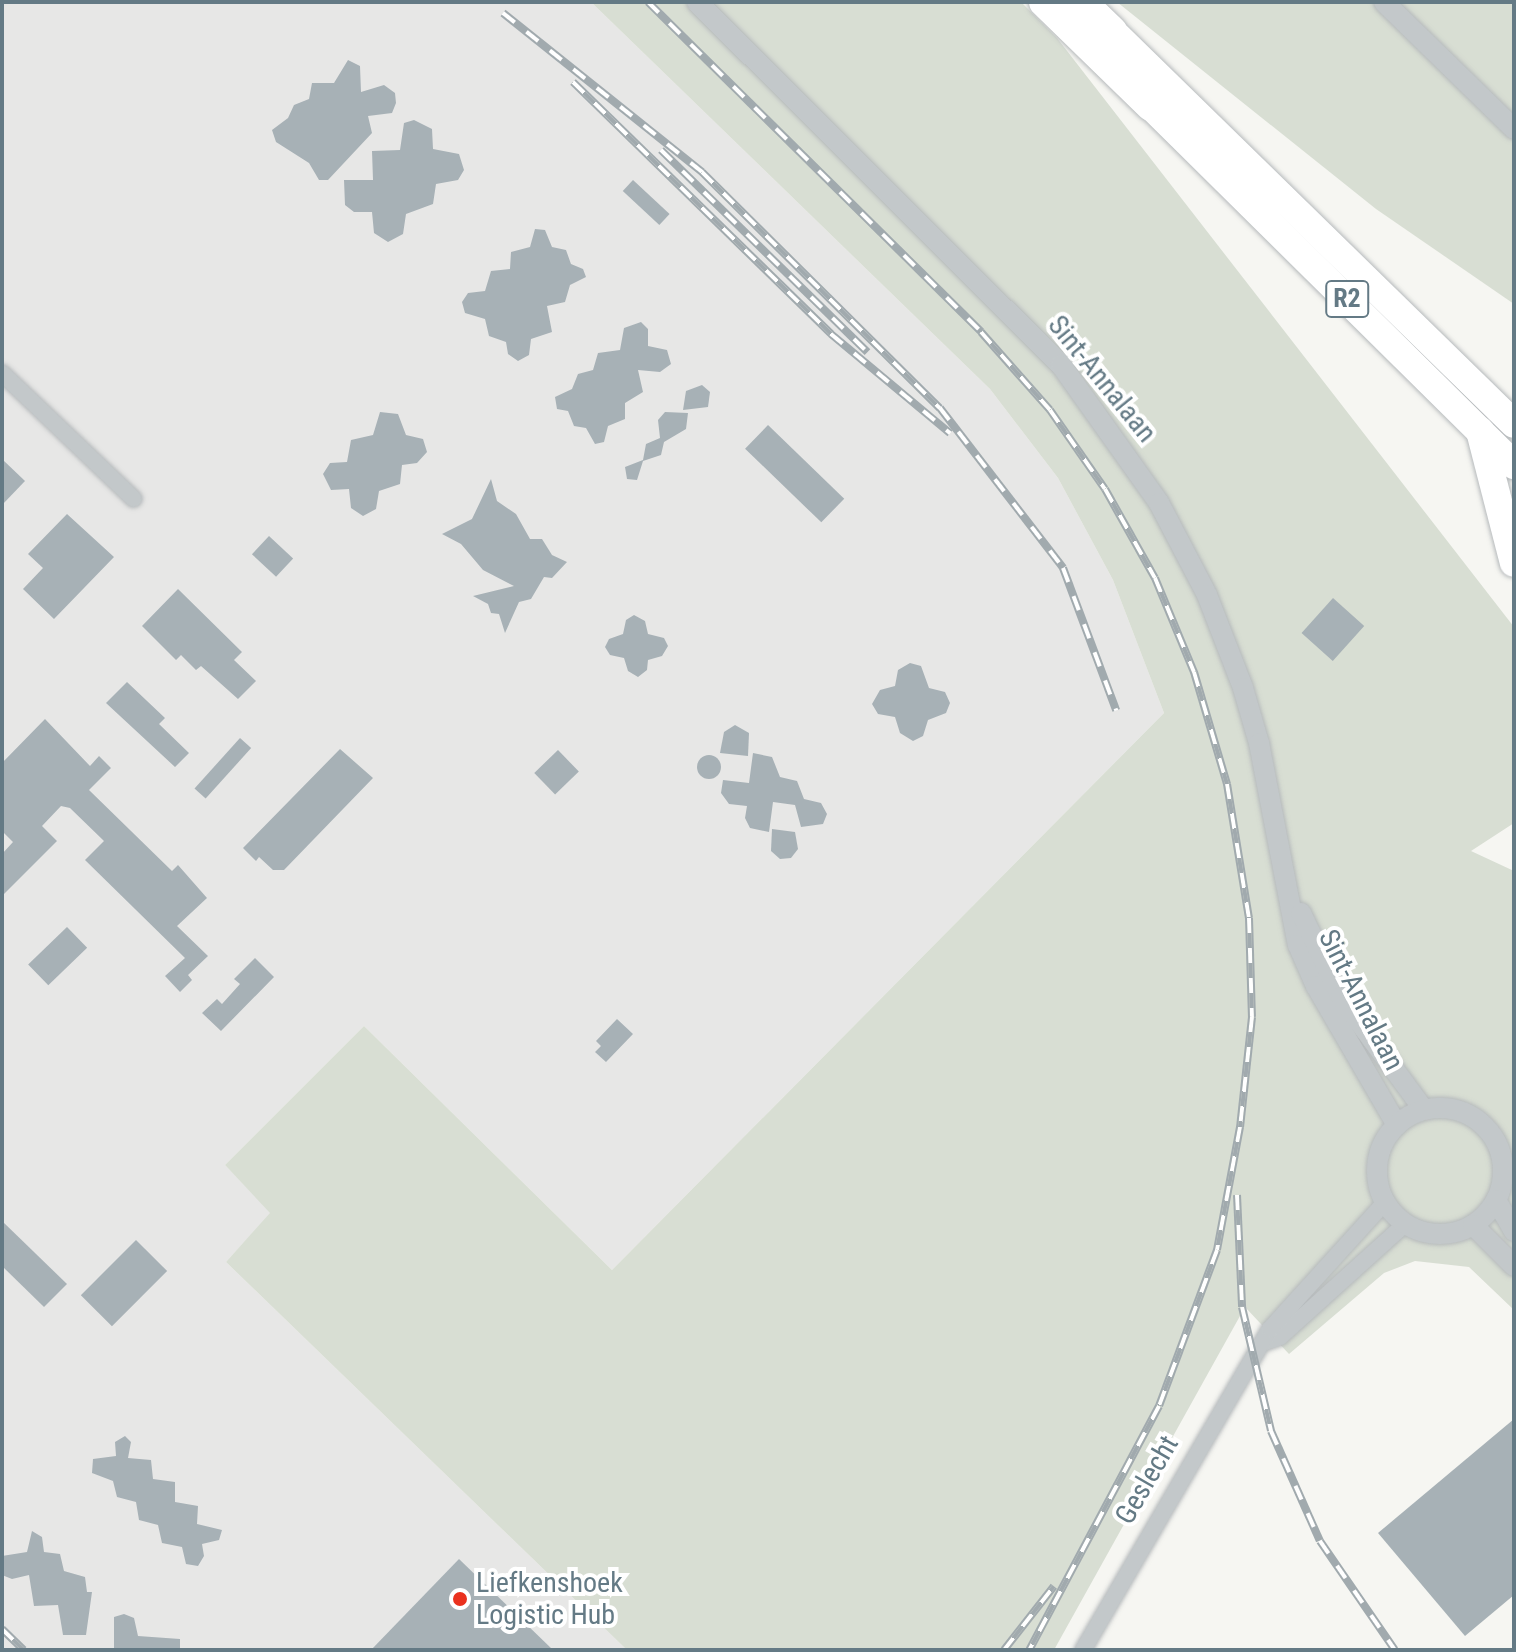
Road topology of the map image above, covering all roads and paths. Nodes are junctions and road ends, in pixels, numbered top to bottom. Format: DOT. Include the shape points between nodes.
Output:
graph roads {
  1 [pos="697,2"];
  2 [pos="1044,2"];
  3 [pos="1082,2"];
  4 [pos="1384,2"];
  5 [pos="1112,31"];
  6 [pos="1151,106"];
  7 [pos="1514,129"];
  8 [pos="2,373"];
  9 [pos="1510,420"];
  10 [pos="1514,465"];
  11 [pos="1514,477"];
  12 [pos="1514,486"];
  13 [pos="1514,496"];
  14 [pos="134,499"];
  15 [pos="1514,510"];
  16 [pos="1514,526"];
  17 [pos="1514,563"];
  18 [pos="1290,897"];
  19 [pos="1424,1110"];
  20 [pos="1397,1125"];
  21 [pos="1496,1200"];
  22 [pos="1385,1202"];
  23 [pos="1405,1224"];
  24 [pos="1473,1225"];
  25 [pos="1514,1231"];
  26 [pos="1514,1266"];
  27 [pos="1266,1342"];
  28 [pos="1083,1650"];
  1 -- 18 [label="street, Sint-Annalaan" via="1061,365 1125,450 1187,554 1226,641 1259,743"];
  2 -- 6 [label="highway, R2"];
  3 -- 5 [label="highway, R2"];
  4 -- 7 [label="street"];
  5 -- 9 [label="highway, R2"];
  6 -- 9 [label="highway, R2"];
  8 -- 14 [label="street"];
  9 -- 10 [label="highway, R2"];
  9 -- 11 [label="highway, R2"];
  9 -- 12 [label="highway, R2"];
  9 -- 13 [label="highway, R2"];
  9 -- 15 [label="highway, R2"];
  9 -- 16 [label="highway, R2"];
  9 -- 17 [label="highway"];
  18 -- 19 [label="street, Sint-Annalaan" via="1341,997"];
  18 -- 20 [label="street, Sint-Annalaan" via="1298,945 1316,986"];
  19 -- 20 [label="street"];
  19 -- 21 [label="street" via="1465,1112 1496,1140 1503,1170"];
  20 -- 22 [label="street" via="1378,1161"];
  21 -- 24 [label="street"];
  21 -- 25 [label="street"];
  22 -- 23 [label="street"];
  22 -- 27 [label="street, Geslecht" via="1270,1329"];
  23 -- 24 [label="street" via="1439,1234"];
  23 -- 27 [label="street, Geslecht" via="1280,1337"];
  24 -- 26 [label="street"];
  27 -- 28 [label="street, Geslecht" via="1227,1395"];
}
